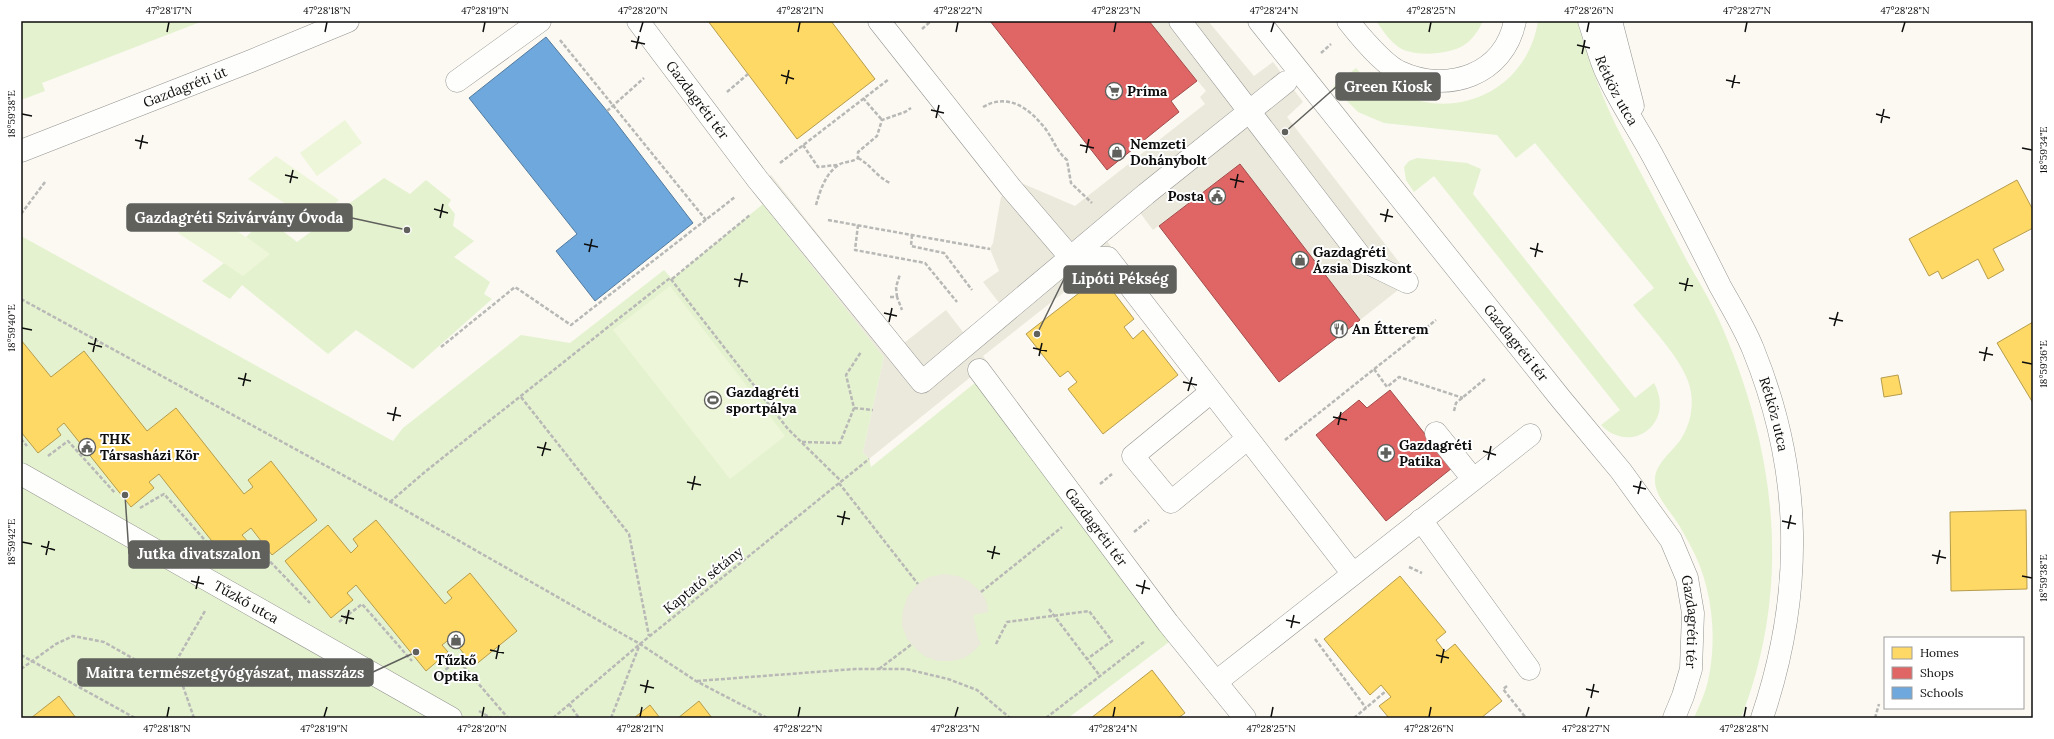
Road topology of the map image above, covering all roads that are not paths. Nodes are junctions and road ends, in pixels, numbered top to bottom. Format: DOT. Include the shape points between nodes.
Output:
graph roads {
  1 [pos="348,21"];
  2 [pos="540,21"];
  3 [pos="638,21"];
  4 [pos="879,21"];
  5 [pos="1180,21"];
  6 [pos="1259,21"];
  7 [pos="1348,21"];
  8 [pos="1515,21"];
  9 [pos="1589,21"];
  10 [pos="1611,21"];
  11 [pos="457,81"];
  12 [pos="1286,82"];
  13 [pos="1249,112"];
  14 [pos="1641,136"];
  15 [pos="21,151"];
  16 [pos="1071,258"];
  17 [pos="1408,282"];
  18 [pos="979,370"];
  19 [pos="1211,392"];
  20 [pos="1436,433"];
  21 [pos="1530,435"];
  22 [pos="1247,439"];
  23 [pos="21,474"];
  24 [pos="1473,479"];
  25 [pos="1421,520"];
  26 [pos="1353,574"];
  27 [pos="1529,669"];
  28 [pos="1216,682"];
  29 [pos="451,718"];
  30 [pos="1245,718"];
  31 [pos="1674,718"];
  32 [pos="1762,718"];
  1 -- 15 [label="street, Gazdagréti út"];
  2 -- 11 [label="street"];
  3 -- 16 [label="street, Gazdagréti tér" via="758,180 922,382"];
  4 -- 16 [label="street" via="1011,188"];
  5 -- 13 [label="street"];
  6 -- 31 [label="street, Gazdagréti tér" via="1621,471 1670,540 1687,578 1693,613 1691,669"];
  7 -- 8 [label="street" via="1384,60 1399,71 1416,78 1446,80 1464,78 1493,63 1504,50"];
  9 -- 14 [label="street, Rétköz utca" via="1606,74"];
  10 -- 14 [label="street, Rétköz utca"];
  12 -- 13 [label="street"];
  13 -- 16 [label="street"];
  13 -- 17 [label="street" via="1364,261"];
  14 -- 32 [label="street, Rétköz utca" via="1752,347 1781,435 1792,531 1793,569 1785,632 1774,681"];
  16 -- 19 [label="street" via="1108,258"];
  18 -- 28 [label="street, Gazdagréti tér" via="1168,623"];
  19 -- 22 [label="street"];
  19 -- 22 [label="street" via="1133,456 1171,502"];
  20 -- 24 [label="street"];
  21 -- 24 [label="street"];
  22 -- 26 [label="street"];
  23 -- 29 [label="street, Tűzkő utca"];
  24 -- 25 [label="street"];
  25 -- 26 [label="street"];
  25 -- 27 [label="street"];
  26 -- 28 [label="street"];
  28 -- 30 [label="street, Gazdagréti tér"];
}
